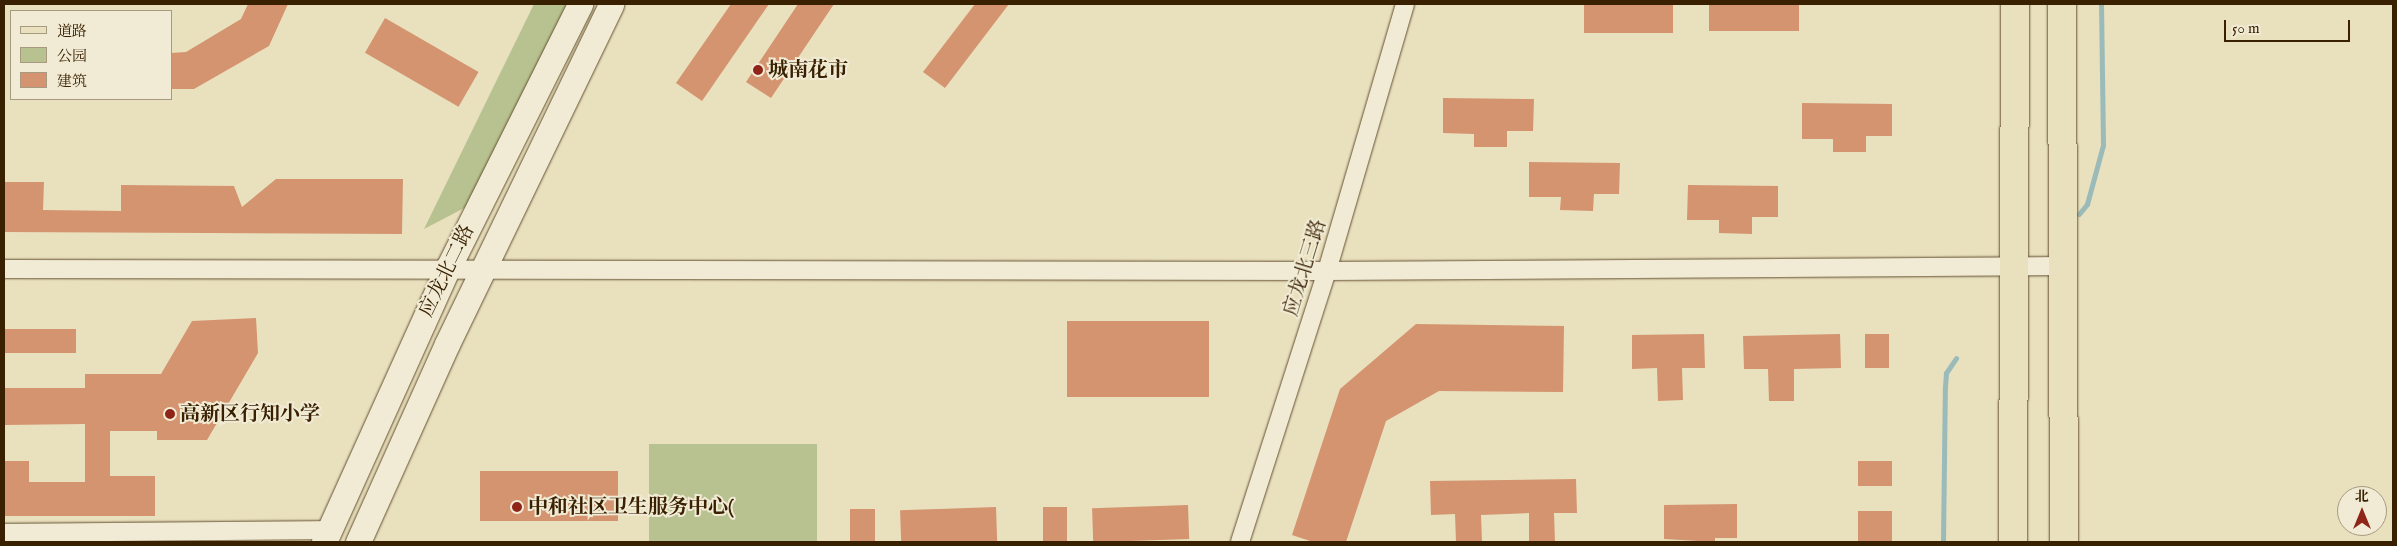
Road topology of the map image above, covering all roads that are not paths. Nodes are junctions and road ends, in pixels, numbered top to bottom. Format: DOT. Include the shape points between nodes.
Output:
graph roads {
  1 [pos="580,4"];
  2 [pos="611,4"];
  3 [pos="1405,4"];
  4 [pos="2015,4"];
  5 [pos="2062,4"];
  6 [pos="2063,266"];
  7 [pos="448,268"];
  8 [pos="483,268"];
  9 [pos="2014,268"];
  10 [pos="4,269"];
  11 [pos="1327,271"];
  12 [pos="4,532"];
  13 [pos="326,536"];
  14 [pos="358,542"];
  15 [pos="1240,542"];
  16 [pos="2013,542"];
  17 [pos="2064,542"];
  1 -- 7 [label="main road, 应龙北二路"];
  2 -- 8 [label="main road, 应龙北二路"];
  3 -- 11 [label="street, 应龙北三路"];
  4 -- 9 [label="main road"];
  5 -- 6 [label="main road"];
  6 -- 9 [label="street"];
  6 -- 17 [label="main road"];
  7 -- 8 [label="street"];
  7 -- 10 [label="street"];
  7 -- 13 [label="main road, 应龙北二路"];
  8 -- 11 [label="street"];
  8 -- 14 [label="main road, 应龙北二路"];
  9 -- 11 [label="street"];
  9 -- 16 [label="main road"];
  11 -- 15 [label="street, 应龙北三路"];
  12 -- 13 [label="street"];
}
